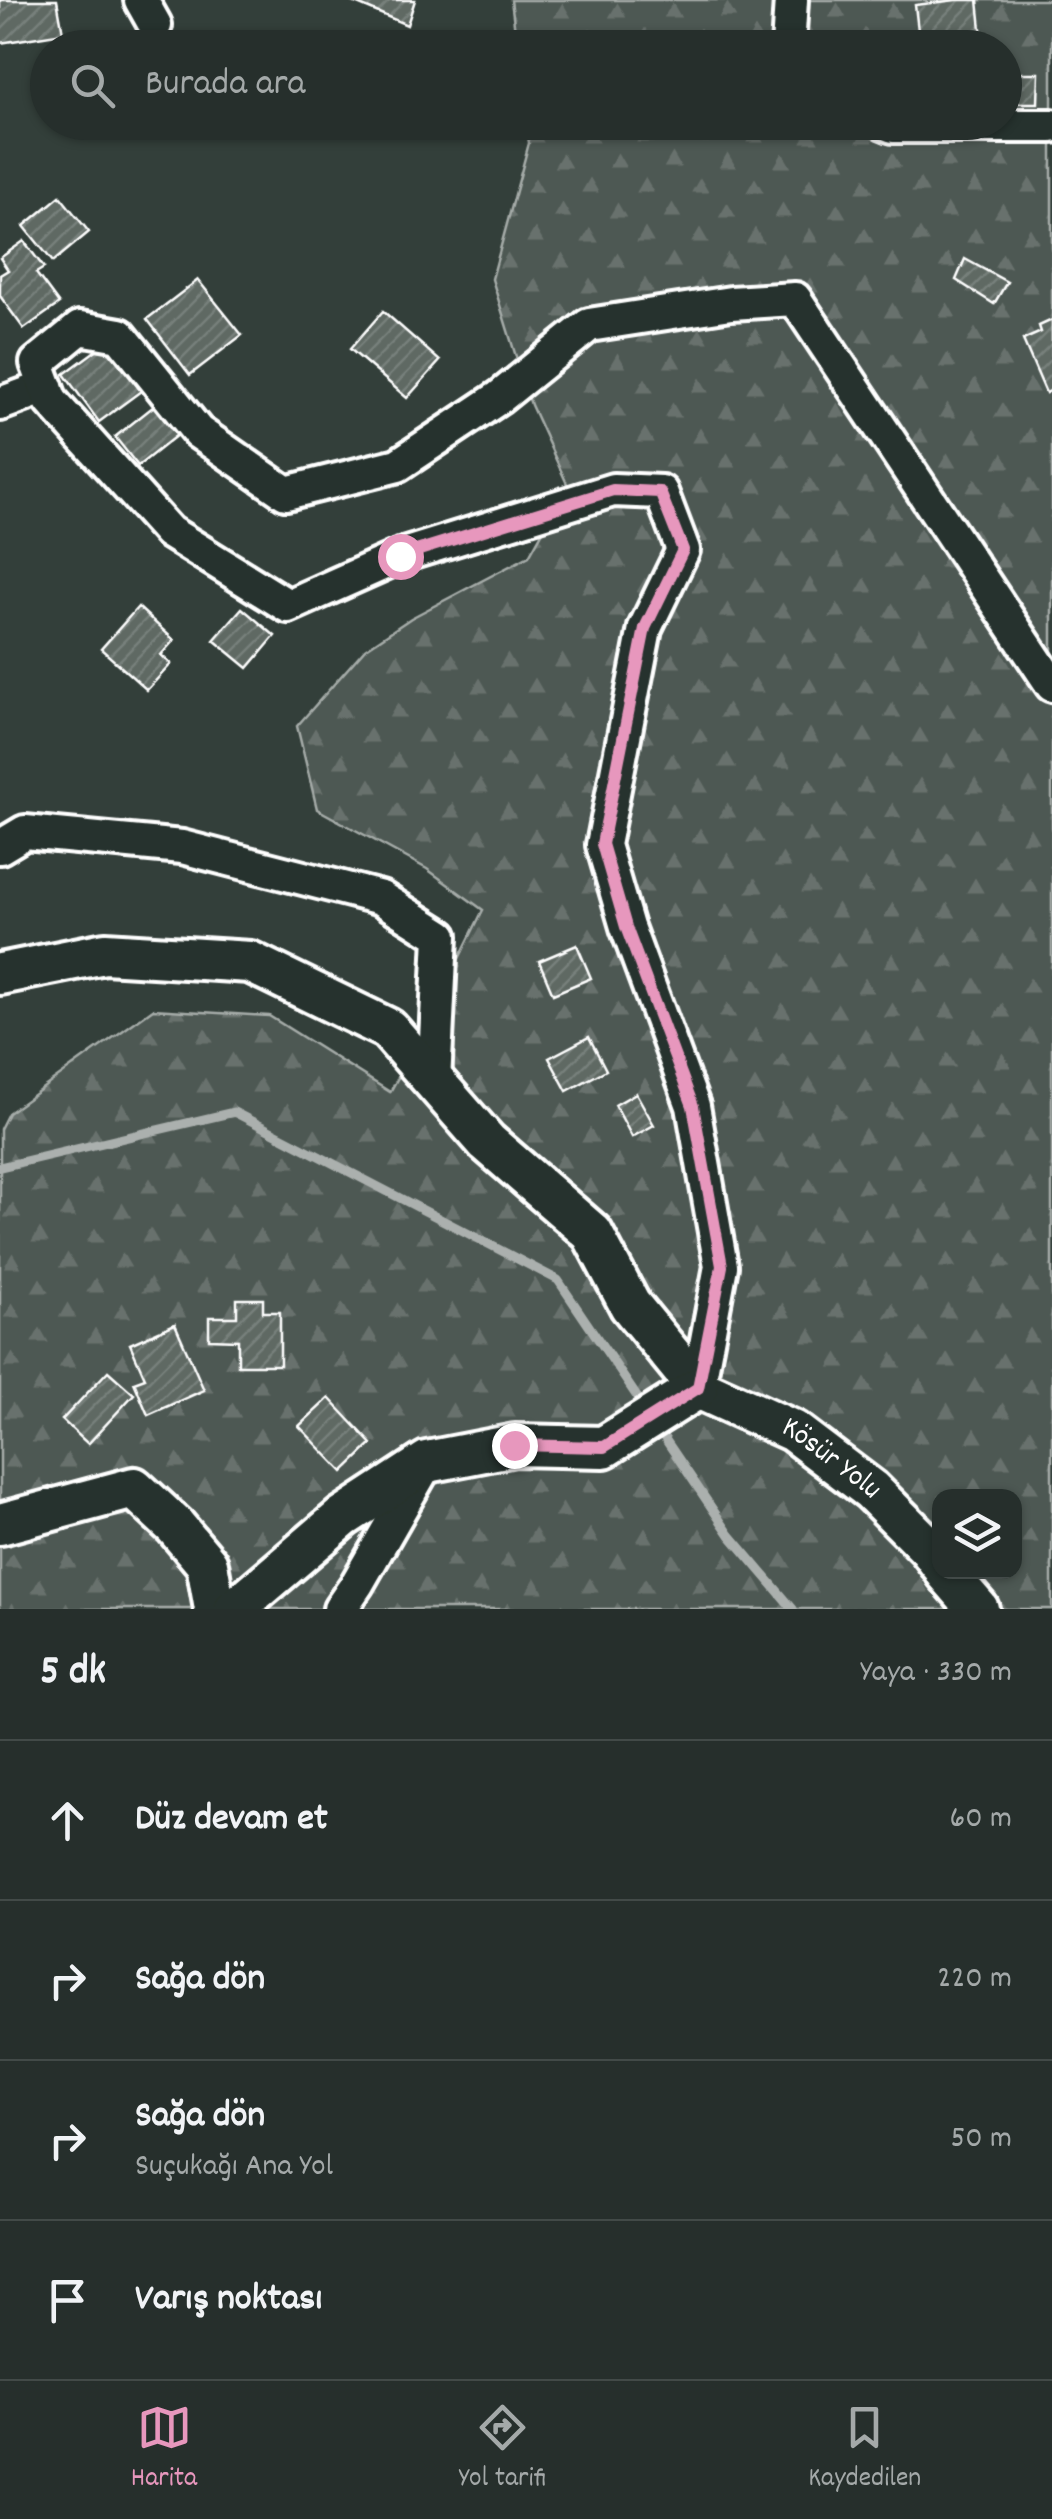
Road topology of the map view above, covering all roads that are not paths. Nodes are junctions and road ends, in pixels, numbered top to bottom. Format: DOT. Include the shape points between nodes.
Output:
graph roads {
  1 [pos="791,0"];
  2 [pos="789,30"];
  3 [pos="1022,126"];
  4 [pos="1052,126"];
  5 [pos="46,387"];
  6 [pos="0,404"];
  7 [pos="1052,685"];
  8 [pos="0,847"];
  9 [pos="0,974"];
  10 [pos="434,1082"];
  11 [pos="698,1388"];
  12 [pos="427,1462"];
  13 [pos="0,1524"];
  14 [pos="932,1553"];
  15 [pos="952,1579"];
  16 [pos="214,1609"];
  17 [pos="235,1609"];
  18 [pos="340,1609"];
  19 [pos="978,1609"];
  1 -- 2 [label="street"];
  3 -- 4 [label="street"];
  5 -- 6 [label="street"];
  5 -- 7 [label="street" via="37,363 80,328 120,335 198,432 286,493 398,465 500,397 589,325 794,299"];
  5 -- 11 [label="street" via="52,402 169,532 288,606 400,556 613,490 660,492 683,550 645,628 602,844 693,1106 722,1266"];
  8 -- 10 [label="street" via="25,832 182,846 380,898 441,936"];
  9 -- 10 [label="street" via="105,953 250,962 388,1030"];
  10 -- 11 [label="street" via="487,1142 592,1233 630,1305"];
  11 -- 12 [label="street" via="604,1447 514,1445"];
  11 -- 14 [label="street, Kösür Yolu" via="793,1431 871,1490"];
  12 -- 17 [label="street" via="343,1517"];
  12 -- 18 [label="street"];
  13 -- 16 [label="street" via="134,1488 207,1564"];
  15 -- 19 [label="street"];
}
